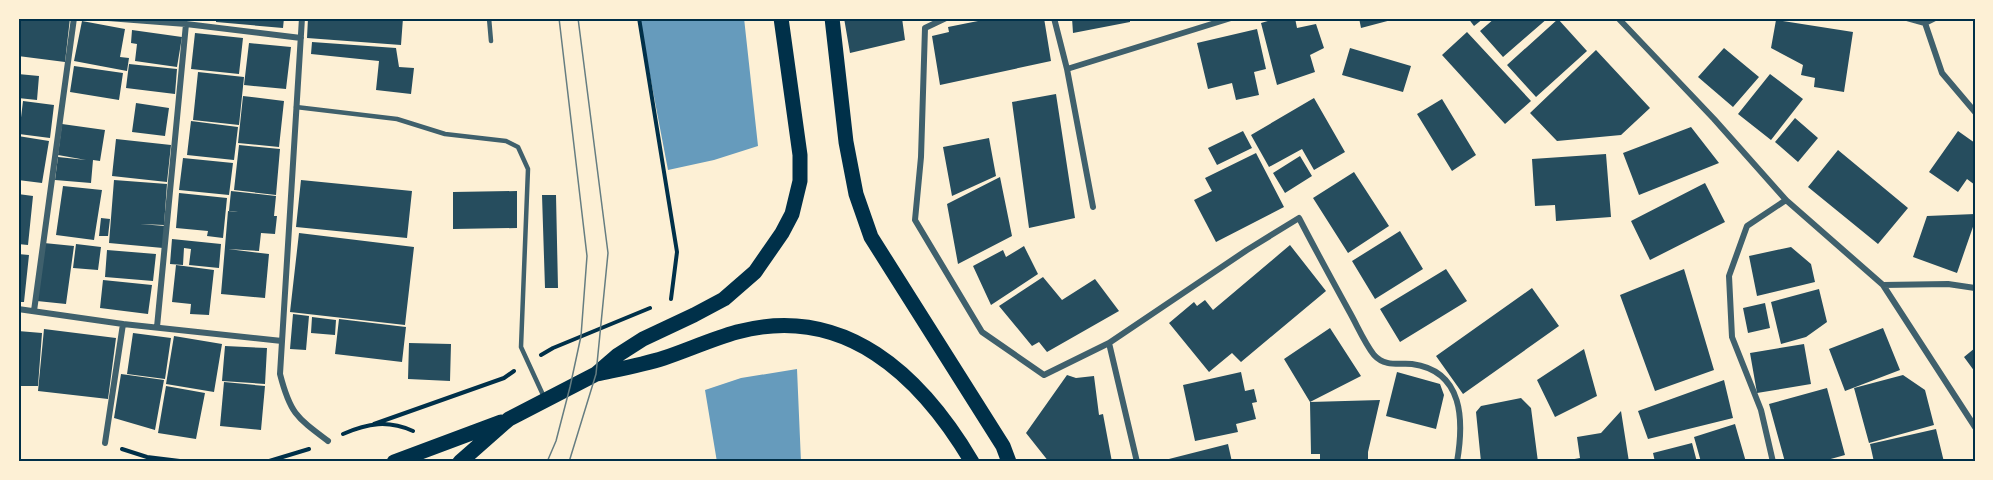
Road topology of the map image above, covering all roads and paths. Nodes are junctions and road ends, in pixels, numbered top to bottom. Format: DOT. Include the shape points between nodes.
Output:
graph roads {
  1 [pos="74,18"];
  2 [pos="108,18"];
  3 [pos="302,18"];
  4 [pos="489,18"];
  5 [pos="639,18"];
  6 [pos="782,18"];
  7 [pos="832,18"];
  8 [pos="946,18"];
  9 [pos="1054,18"];
  10 [pos="1231,18"];
  11 [pos="1618,18"];
  12 [pos="1907,18"];
  13 [pos="1935,18"];
  14 [pos="1925,23"];
  15 [pos="186,24"];
  16 [pos="301,38"];
  17 [pos="491,41"];
  18 [pos="1068,69"];
  19 [pos="296,107"];
  20 [pos="1975,112"];
  21 [pos="1786,200"];
  22 [pos="1093,207"];
  23 [pos="1883,285"];
  24 [pos="1975,288"];
  25 [pos="671,299"];
  26 [pos="18,309"];
  27 [pos="34,311"];
  28 [pos="624,318"];
  29 [pos="123,324"];
  30 [pos="157,327"];
  31 [pos="282,341"];
  32 [pos="1108,344"];
  33 [pos="528,363"];
  34 [pos="596,374"];
  35 [pos="545,400"];
  36 [pos="509,419"];
  37 [pos="374,423"];
  38 [pos="1975,427"];
  39 [pos="328,441"];
  40 [pos="105,443"];
  41 [pos="433,447"];
  42 [pos="147,457"];
  43 [pos="188,462"];
  44 [pos="266,462"];
  45 [pos="394,462"];
  46 [pos="460,462"];
  47 [pos="972,462"];
  48 [pos="1009,462"];
  49 [pos="1137,462"];
  50 [pos="1457,462"];
  51 [pos="1773,462"];
  1 -- 27 [label="street"];
  2 -- 15 [label="street"];
  3 -- 16 [label="street"];
  4 -- 17 [label="lane"];
  5 -- 25 [label="path" via="677,252"];
  6 -- 34 [label="main road" via="800,155 800,181 783,233 755,272 724,299 643,339"];
  7 -- 48 [label="main road" via="846,142 856,194 871,237 1003,446"];
  8 -- 32 [label="street" via="926,28 915,220 982,332 1044,375"];
  9 -- 18 [label="street"];
  10 -- 18 [label="street"];
  11 -- 21 [label="street"];
  12 -- 14 [label="street"];
  13 -- 14 [label="street"];
  14 -- 20 [label="street" via="1942,73"];
  15 -- 16 [label="street"];
  15 -- 30 [label="street"];
  16 -- 19 [label="street"];
  18 -- 22 [label="street"];
  19 -- 31 [label="street"];
  19 -- 33 [label="lane" via="397,118 445,134 506,141 518,147 528,169 521,346"];
  21 -- 23 [label="street"];
  21 -- 51 [label="street" via="1748,226 1729,276 1732,337 1761,410"];
  23 -- 24 [label="street" via="1948,284"];
  23 -- 38 [label="street"];
  26 -- 27 [label="street"];
  27 -- 29 [label="street"];
  28 -- 33 [label="path"];
  29 -- 30 [label="street"];
  29 -- 40 [label="street"];
  30 -- 31 [label="street"];
  31 -- 39 [label="street" via="280,374 292,411"];
  32 -- 49 [label="street"];
  32 -- 50 [label="street" via="1299,218 1380,361 1430,368 1444,377 1453,391 1462,422"];
  33 -- 35 [label="lane"];
  33 -- 37 [label="path" via="504,378"];
  34 -- 35 [label="main road"];
  34 -- 47 [label="main road" via="640,365 739,331 800,326 832,331 874,350 901,374 930,403"];
  35 -- 36 [label="main road"];
  36 -- 41 [label="main road"];
  36 -- 46 [label="main road"];
  37 -- 39 [label="path"];
  37 -- 41 [label="path" via="400,425"];
  39 -- 44 [label="path"];
  41 -- 45 [label="main road"];
  42 -- 43 [label="path"];
}
